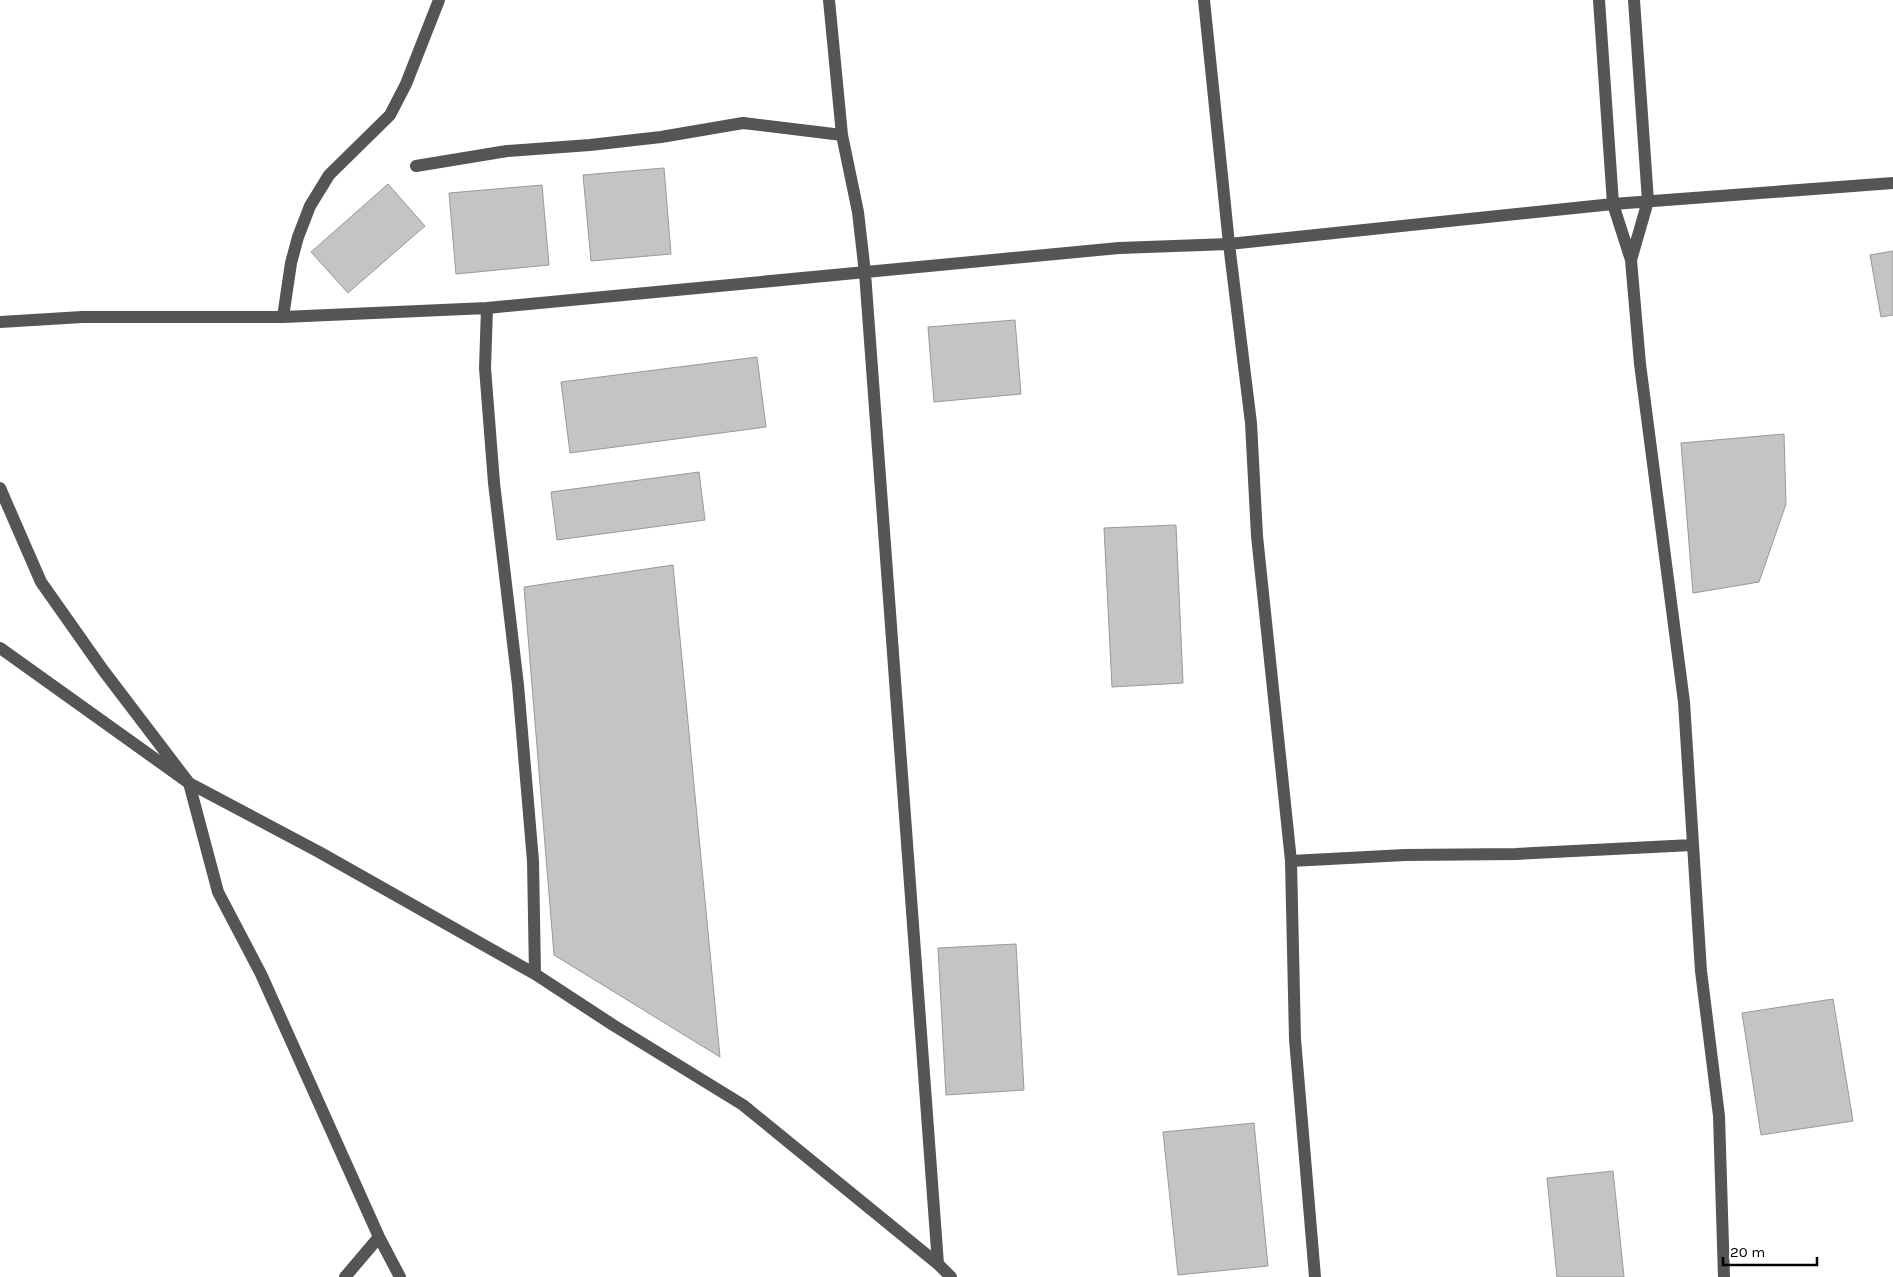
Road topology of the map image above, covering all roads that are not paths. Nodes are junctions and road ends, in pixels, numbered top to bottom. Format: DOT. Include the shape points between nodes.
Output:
graph roads {
  1 [pos="439,0"];
  2 [pos="829,0"];
  3 [pos="1204,0"];
  4 [pos="1599,0"];
  5 [pos="1634,0"];
  6 [pos="842,135"];
  7 [pos="416,166"];
  8 [pos="1893,183"];
  9 [pos="1648,201"];
  10 [pos="1613,204"];
  11 [pos="1229,244"];
  12 [pos="1631,260"];
  13 [pos="864,273"];
  14 [pos="487,308"];
  15 [pos="283,317"];
  16 [pos="0,322"];
  17 [pos="0,488"];
  18 [pos="0,648"];
  19 [pos="189,783"];
  20 [pos="1692,845"];
  21 [pos="1292,861"];
  22 [pos="535,974"];
  23 [pos="379,1237"];
  24 [pos="938,1264"];
  25 [pos="345,1277"];
  26 [pos="400,1277"];
  27 [pos="951,1277"];
  28 [pos="1315,1277"];
  29 [pos="1724,1277"];
  1 -- 15 [label="street" via="406,84 390,115 329,175 310,206 291,263"];
  2 -- 6 [label="street"];
  3 -- 11 [label="street"];
  4 -- 10 [label="street"];
  5 -- 9 [label="street"];
  6 -- 7 [label="street" via="743,123 661,137 507,151"];
  6 -- 13 [label="street" via="858,212"];
  8 -- 9 [label="street"];
  9 -- 10 [label="street"];
  9 -- 12 [label="street"];
  10 -- 11 [label="street"];
  10 -- 12 [label="street"];
  11 -- 13 [label="street" via="1119,248"];
  11 -- 21 [label="street" via="1251,423 1257,536"];
  12 -- 20 [label="street" via="1640,364 1684,702"];
  13 -- 14 [label="street"];
  13 -- 24 [label="street"];
  14 -- 15 [label="street"];
  14 -- 22 [label="street" via="485,368 532,851"];
  15 -- 16 [label="street" via="82,317"];
  17 -- 19 [label="street" via="41,582"];
  18 -- 19 [label="street"];
  19 -- 22 [label="street"];
  19 -- 23 [label="street" via="218,892 261,974"];
  20 -- 21 [label="street"];
  20 -- 29 [label="street" via="1702,971 1719,1116"];
  21 -- 28 [label="street" via="1295,1039"];
  22 -- 24 [label="street" via="743,1105"];
  23 -- 25 [label="street"];
  23 -- 26 [label="street"];
  24 -- 27 [label="street"];
}
